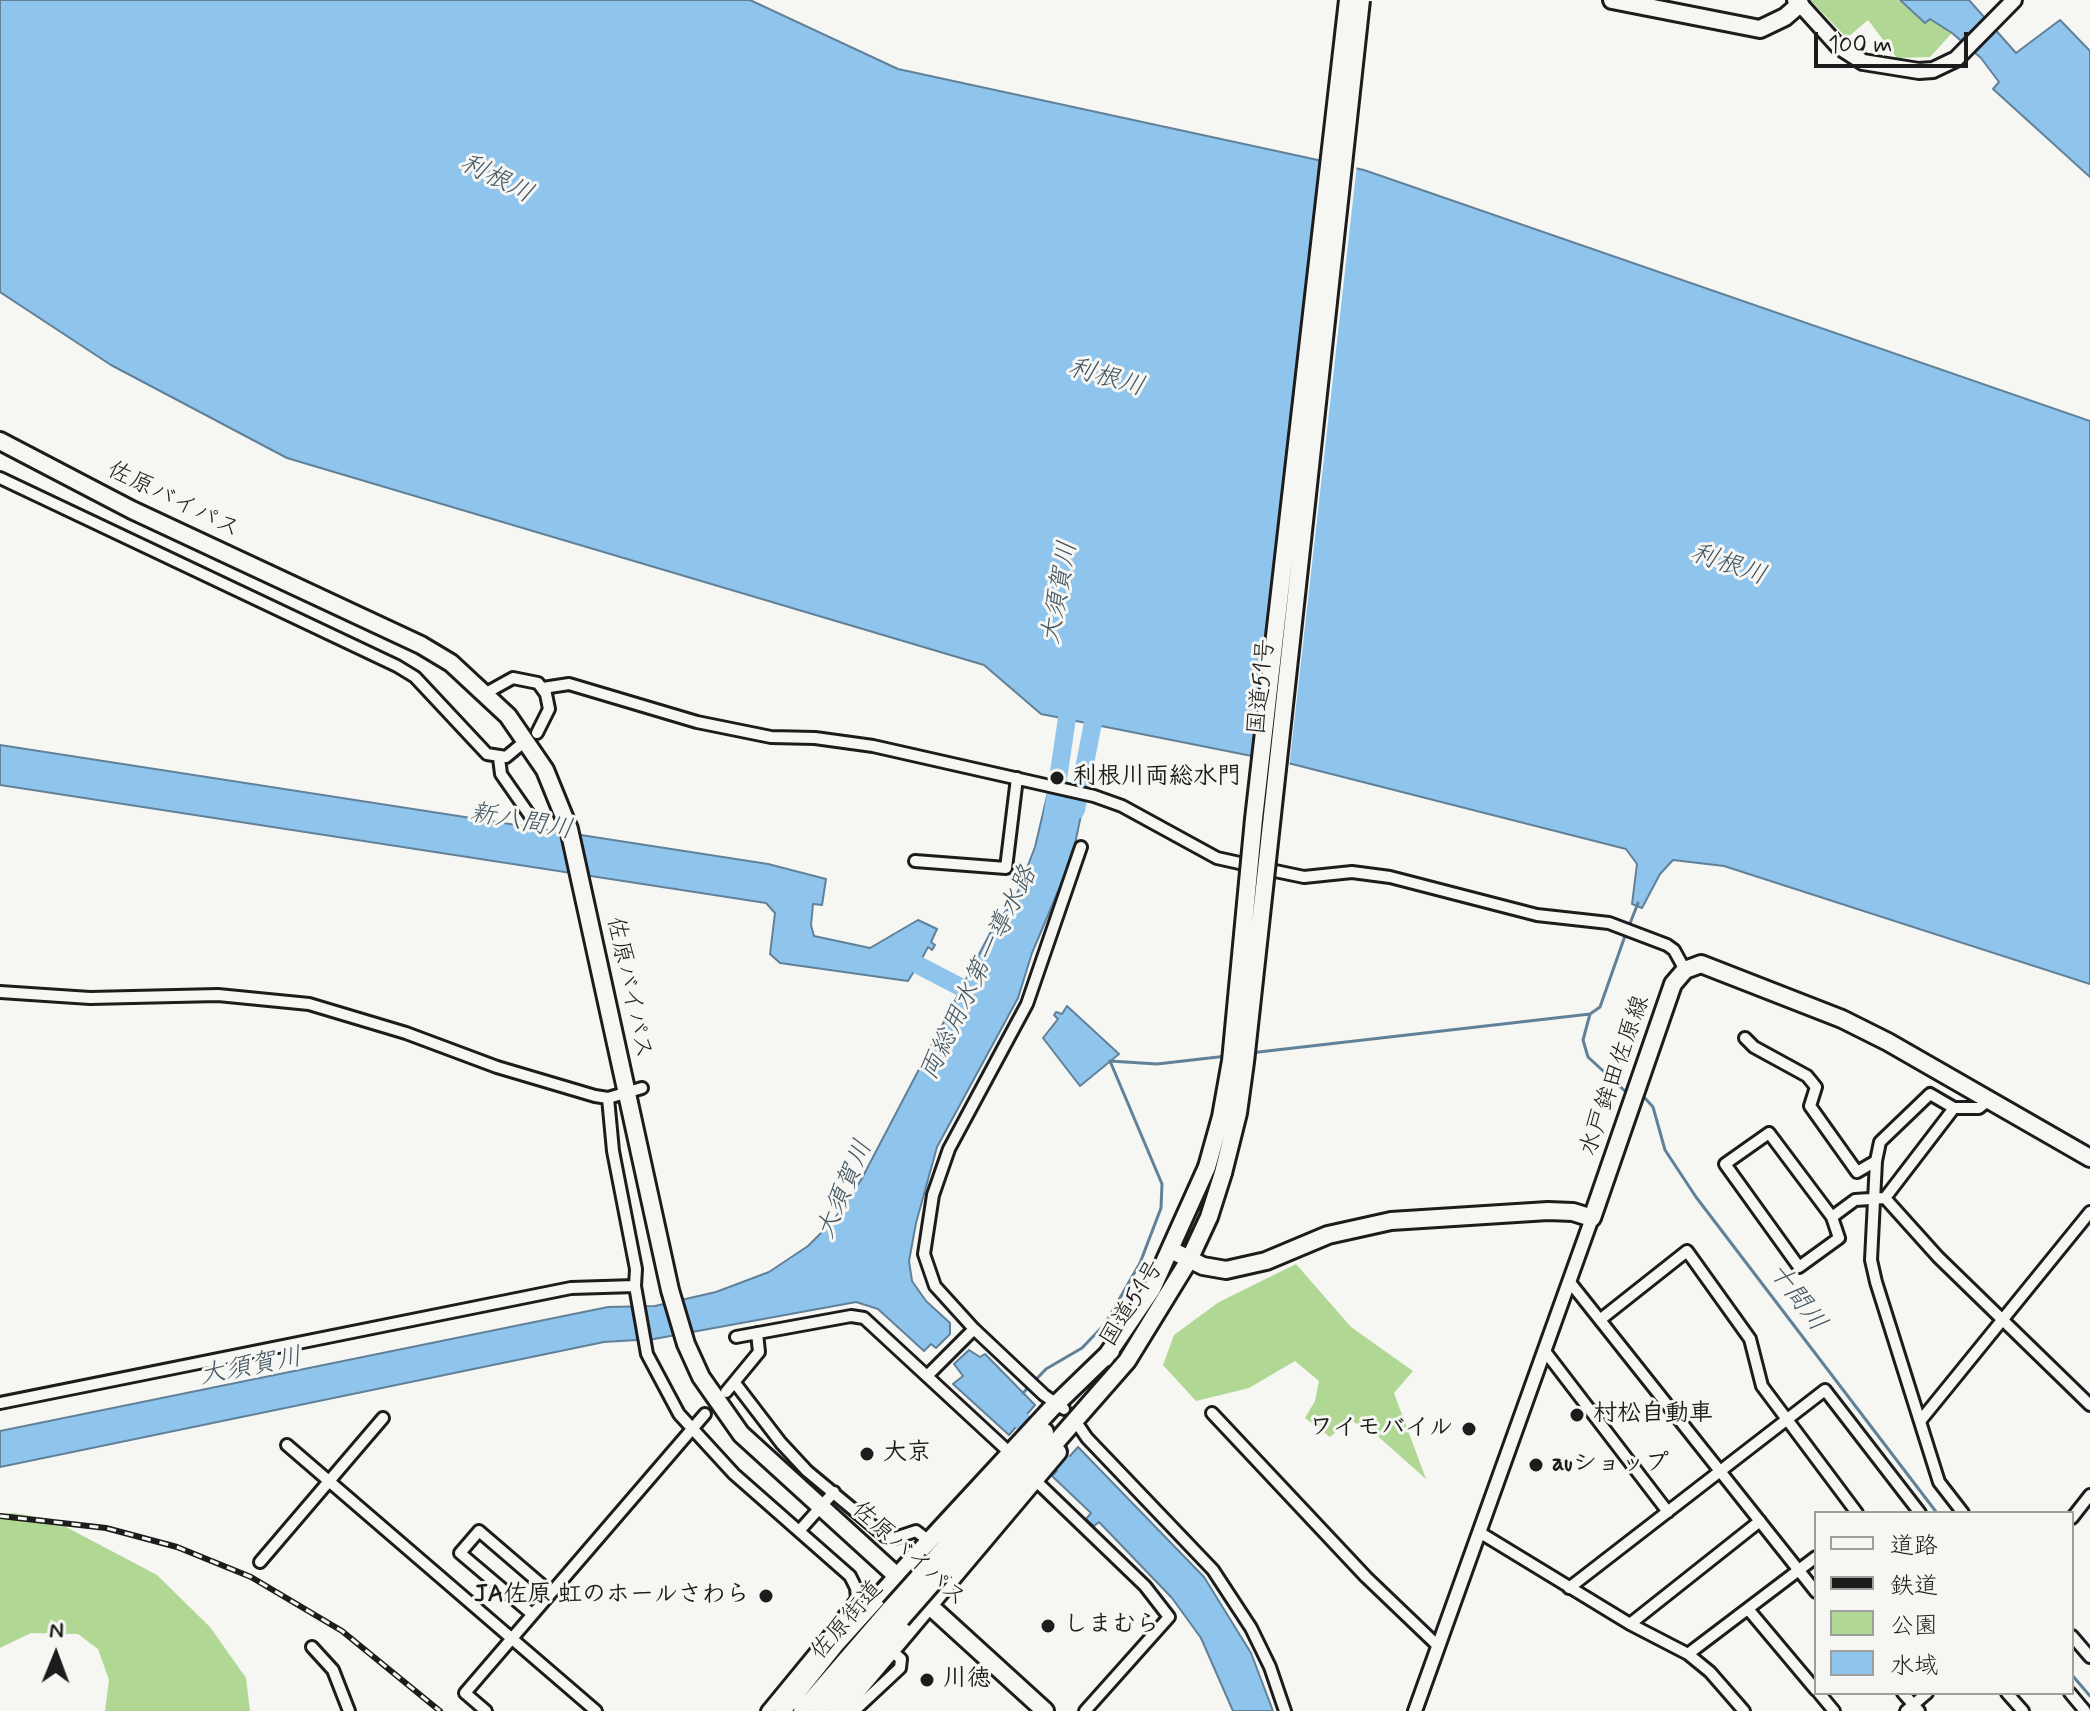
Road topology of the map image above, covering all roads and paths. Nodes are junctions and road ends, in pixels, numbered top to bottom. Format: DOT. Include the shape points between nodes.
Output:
graph roads {
  1 [pos="1348,0"];
  2 [pos="1361,0"];
  3 [pos="1612,0"];
  4 [pos="2014,0"];
  5 [pos="1798,2"];
  6 [pos="0,441"];
  7 [pos="0,478"];
  8 [pos="543,688"];
  9 [pos="486,693"];
  10 [pos="537,733"];
  11 [pos="518,747"];
  12 [pos="499,758"];
  13 [pos="1017,778"];
  14 [pos="533,820"];
  15 [pos="1081,847"];
  16 [pos="915,861"];
  17 [pos="1685,970"];
  18 [pos="0,992"];
  19 [pos="1745,1038"];
  20 [pos="634,1091"];
  21 [pos="608,1098"];
  22 [pos="1990,1099"];
  23 [pos="1954,1108"];
  24 [pos="2090,1158"];
  25 [pos="1876,1161"];
  26 [pos="1215,1170"];
  27 [pos="1879,1198"];
  28 [pos="2090,1212"];
  29 [pos="1832,1217"];
  30 [pos="1592,1218"];
  31 [pos="1171,1250"];
  32 [pos="1189,1260"];
  33 [pos="1569,1281"];
  34 [pos="635,1290"];
  35 [pos="2000,1318"];
  36 [pos="1601,1319"];
  37 [pos="974,1329"];
  38 [pos="757,1333"];
  39 [pos="736,1337"];
  40 [pos="1544,1350"];
  41 [pos="927,1376"];
  42 [pos="735,1383"];
  43 [pos="726,1392"];
  44 [pos="0,1403"];
  45 [pos="2090,1405"];
  46 [pos="1212,1413"];
  47 [pos="705,1414"];
  48 [pos="1066,1417"];
  49 [pos="383,1418"];
  50 [pos="1787,1419"];
  51 [pos="1921,1420"];
  52 [pos="692,1429"];
  53 [pos="287,1445"];
  54 [pos="1028,1462"];
  55 [pos="1721,1471"];
  56 [pos="329,1482"];
  57 [pos="834,1492"];
  58 [pos="2090,1495"];
  59 [pos="820,1507"];
  60 [pos="1856,1511"];
  61 [pos="1918,1511"];
  62 [pos="1961,1511"];
  63 [pos="1668,1512"];
  64 [pos="2074,1515"];
  65 [pos="1760,1521"];
  66 [pos="800,1530"];
  67 [pos="1479,1532"];
  68 [pos="929,1541"];
  69 [pos="1814,1559"];
  70 [pos="260,1562"];
  71 [pos="1798,1571"];
  72 [pos="898,1577"];
  73 [pos="1569,1588"];
  74 [pos="1814,1590"];
  75 [pos="550,1592"];
  76 [pos="930,1608"];
  77 [pos="1748,1609"];
  78 [pos="532,1614"];
  79 [pos="896,1614"];
  80 [pos="1630,1624"];
  81 [pos="2074,1638"];
  82 [pos="510,1639"];
  83 [pos="831,1642"];
  84 [pos="1437,1645"];
  85 [pos="312,1647"];
  86 [pos="893,1652"];
  87 [pos="1688,1654"];
  88 [pos="2090,1657"];
  89 [pos="1814,1687"];
  90 [pos="1820,1695"];
  91 [pos="2009,1695"];
  92 [pos="2072,1695"];
  93 [pos="349,1711"];
  94 [pos="486,1711"];
  95 [pos="596,1711"];
  96 [pos="767,1711"];
  97 [pos="782,1711"];
  98 [pos="802,1711"];
  99 [pos="821,1711"];
  100 [pos="840,1711"];
  101 [pos="854,1711"];
  102 [pos="1045,1711"];
  103 [pos="1085,1711"];
  104 [pos="1285,1711"];
  105 [pos="1415,1711"];
  106 [pos="1744,1711"];
  107 [pos="1834,1711"];
  108 [pos="2023,1711"];
  109 [pos="2085,1711"];
  1 -- 26 [label="main road, 国道51号, bridge"];
  2 -- 26 [label="main road, 国道51号, bridge" via="1247,1047 1238,1113"];
  3 -- 5 [label="main road" via="1750,29 1769,27"];
  4 -- 5 [label="main road" via="1944,66 1919,71 1863,62"];
  6 -- 9 [label="main road, 佐原バイパス" via="132,510 421,645"];
  7 -- 12 [label="street" via="397,666 415,677 487,754"];
  8 -- 9 [label="street" via="532,680 513,678"];
  8 -- 10 [label="street" via="549,709"];
  8 -- 13 [label="street" via="569,684 697,722 771,737 873,746"];
  9 -- 20 [label="main road, 佐原バイパス" via="518,728 545,770 569,829"];
  11 -- 12 [label="street"];
  12 -- 14 [label="street" via="501,774"];
  13 -- 16 [label="street" via="1006,868"];
  13 -- 17 [label="street" via="1122,806 1223,860 1304,877 1352,872 1390,877 1537,915 1609,923 1667,945"];
  15 -- 37 [label="street" via="1027,1004 956,1136 933,1195 924,1254 929,1278"];
  17 -- 22 [label="main road" via="1710,966 1842,1019"];
  17 -- 30 [label="main road, 水戸鉾田佐原線" via="1667,1000"];
  18 -- 21 [label="street" via="90,998 218,995 309,1004"];
  19 -- 25 [label="street" via="1807,1076 1816,1087 1810,1106 1857,1172"];
  20 -- 21 [label="street"];
  20 -- 59 [label="main road, 佐原バイパス" via="670,1290 686,1344 733,1425"];
  21 -- 34 [label="street"];
  22 -- 23 [label="street" via="1979,1108"];
  22 -- 24 [label="main road"];
  23 -- 25 [label="street" via="1930,1094 1880,1142"];
  23 -- 27 [label="street"];
  25 -- 27 [label="street"];
  26 -- 31 [label="main road, 国道51号"];
  26 -- 32 [label="main road, 国道51号" via="1209,1217"];
  27 -- 29 [label="street" via="1855,1200"];
  27 -- 35 [label="street"];
  27 -- 51 [label="street" via="1871,1260"];
  28 -- 35 [label="street"];
  29 -- 29 [label="street" via="1769,1133 1725,1164 1799,1267 1839,1238"];
  30 -- 32 [label="main road" via="1557,1211 1403,1219 1328,1235 1241,1268 1212,1269"];
  30 -- 33 [label="street"];
  31 -- 32 [label="main road"];
  31 -- 48 [label="main road, 国道51号" via="1135,1318"];
  32 -- 48 [label="main road, 国道51号" via="1150,1327 1103,1389"];
  33 -- 36 [label="street"];
  33 -- 40 [label="street"];
  34 -- 44 [label="street" via="571,1288"];
  34 -- 52 [label="street" via="647,1354"];
  35 -- 45 [label="street"];
  35 -- 51 [label="street"];
  36 -- 50 [label="street" via="1687,1251 1750,1339 1762,1386"];
  36 -- 55 [label="street"];
  37 -- 41 [label="street"];
  37 -- 48 [label="street"];
  38 -- 39 [label="street"];
  38 -- 41 [label="street" via="864,1318"];
  38 -- 42 [label="street" via="759,1352"];
  40 -- 63 [label="street"];
  40 -- 67 [label="street"];
  41 -- 54 [label="street"];
  42 -- 43 [label="street"];
  42 -- 57 [label="street" via="781,1443"];
  46 -- 84 [label="street"];
  47 -- 52 [label="street"];
  48 -- 54 [label="main road"];
  48 -- 54 [label="main road"];
  48 -- 104 [label="street" via="1213,1570 1257,1641"];
  49 -- 56 [label="street"];
  50 -- 55 [label="street"];
  50 -- 60 [label="street"];
  50 -- 61 [label="street" via="1825,1390"];
  51 -- 62 [label="street" via="1939,1482"];
  52 -- 66 [label="street" via="734,1474"];
  52 -- 75 [label="street"];
  53 -- 56 [label="street"];
  54 -- 68 [label="main road"];
  54 -- 76 [label="main road"];
  54 -- 79 [label="main road, 佐原街道, bridge"];
  54 -- 103 [label="street" via="1169,1617"];
  55 -- 63 [label="street"];
  55 -- 65 [label="street"];
  56 -- 70 [label="street"];
  56 -- 82 [label="street"];
  57 -- 59 [label="street"];
  57 -- 68 [label="street" via="885,1536 916,1531"];
  58 -- 64 [label="street"];
  59 -- 66 [label="street"];
  59 -- 72 [label="main road, 佐原バイパス"];
  63 -- 73 [label="street"];
  65 -- 71 [label="street"];
  65 -- 80 [label="street"];
  66 -- 83 [label="street" via="850,1576 856,1588 857,1599"];
  67 -- 73 [label="street"];
  67 -- 84 [label="street"];
  68 -- 72 [label="main road"];
  69 -- 71 [label="street"];
  71 -- 74 [label="street"];
  71 -- 77 [label="street"];
  72 -- 76 [label="main road, 佐原バイパス"];
  72 -- 83 [label="main road"];
  73 -- 80 [label="street"];
  75 -- 78 [label="street"];
  75 -- 78 [label="street" via="479,1531 460,1553"];
  76 -- 86 [label="main road"];
  76 -- 102 [label="main road, 佐原バイパス"];
  77 -- 87 [label="street"];
  77 -- 89 [label="street"];
  78 -- 82 [label="street"];
  79 -- 98 [label="main road, 佐原街道"];
  79 -- 99 [label="main road, 佐原街道"];
  80 -- 87 [label="street"];
  81 -- 88 [label="street"];
  82 -- 94 [label="street" via="465,1693"];
  82 -- 95 [label="street"];
  83 -- 96 [label="street"];
  83 -- 97 [label="main road"];
  84 -- 105 [label="street"];
  85 -- 93 [label="street" via="333,1670"];
  86 -- 100 [label="main road"];
  86 -- 101 [label="street" via="901,1659 900,1668"];
  87 -- 106 [label="street"];
  90 -- 107 [label="street"];
  91 -- 108 [label="street"];
  92 -- 109 [label="street"];
}
